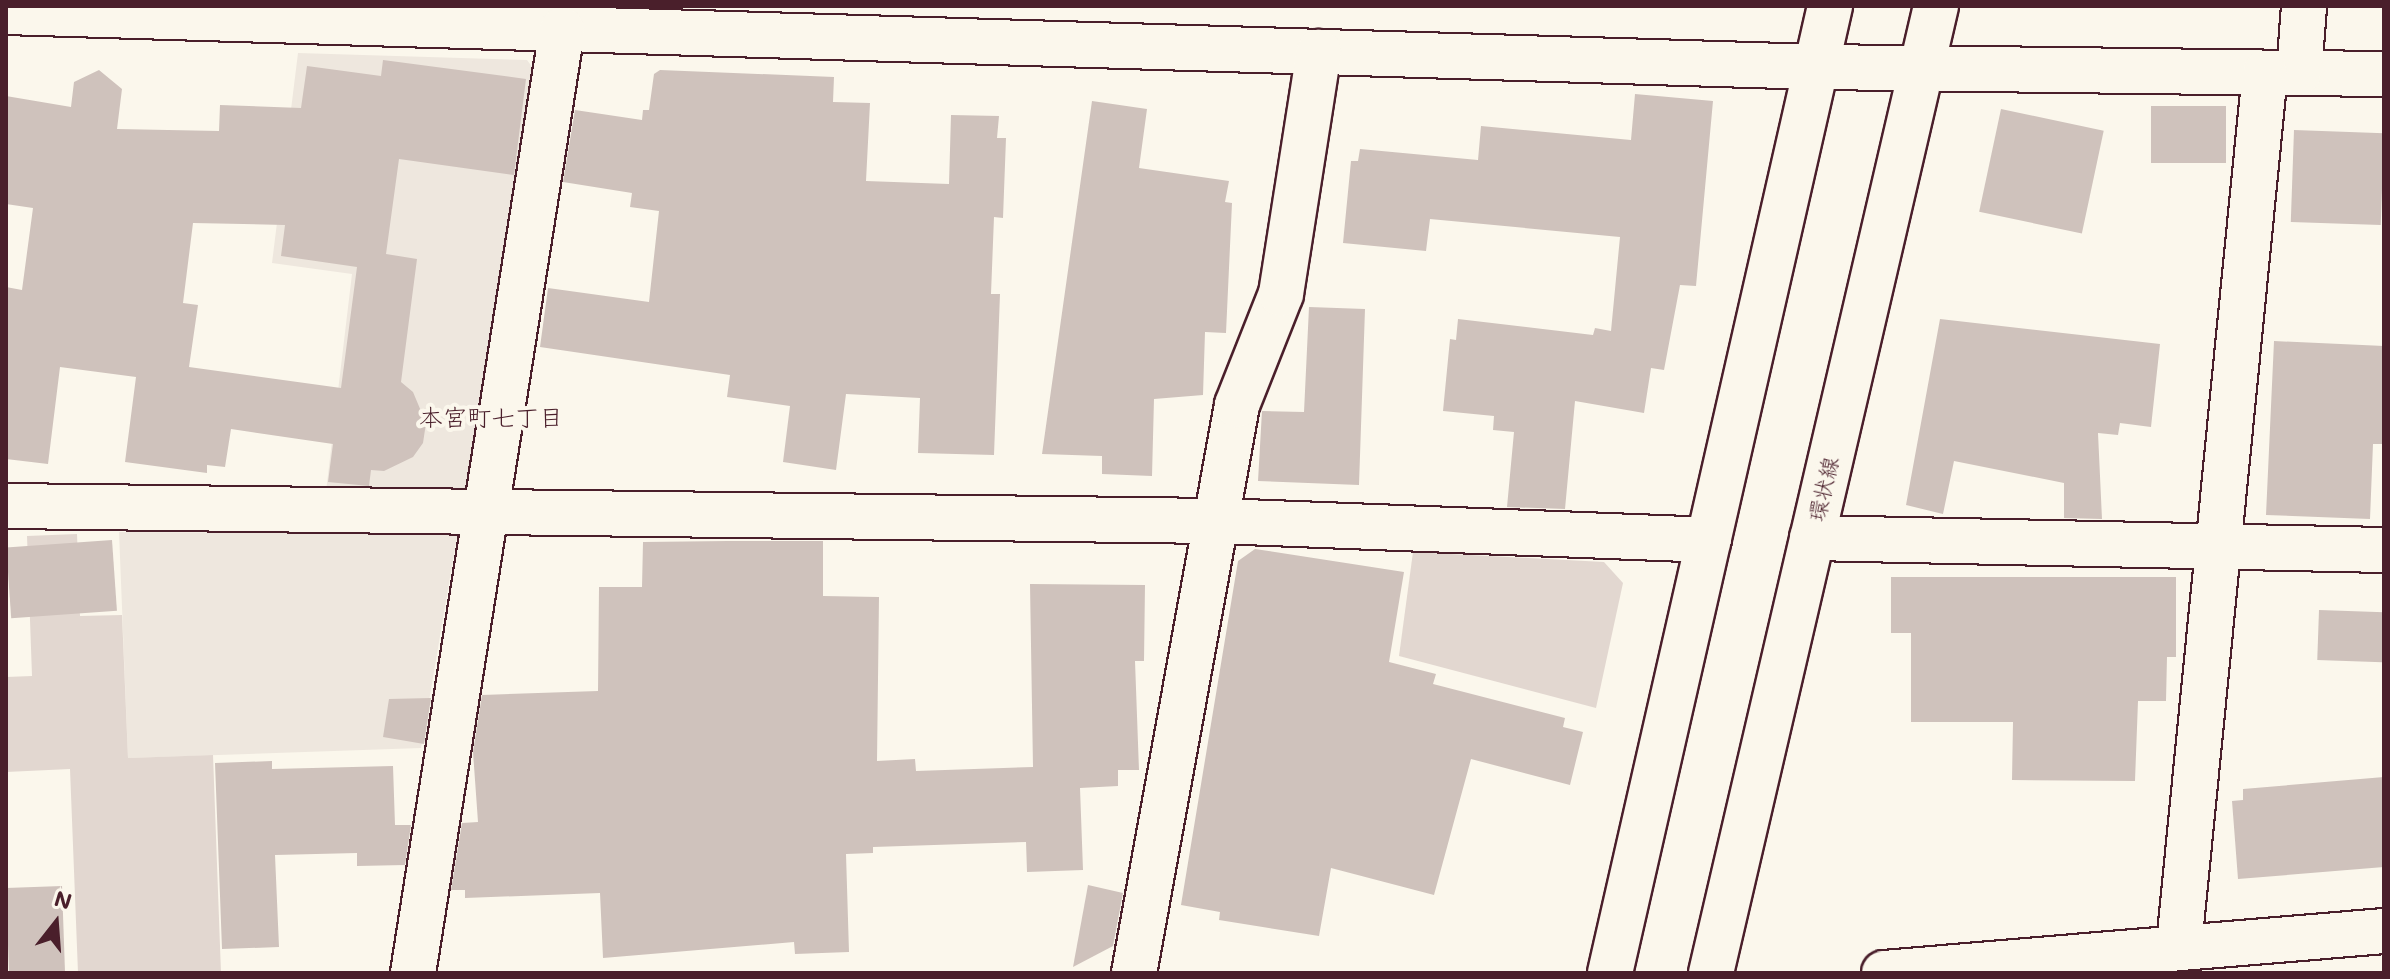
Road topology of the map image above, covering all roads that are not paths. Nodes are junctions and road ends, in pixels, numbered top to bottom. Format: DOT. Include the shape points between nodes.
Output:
graph roads {
  1 [pos="1830,6"];
  2 [pos="1936,6"];
  3 [pos="2304,6"];
  4 [pos="6,12"];
  5 [pos="562,30"];
  6 [pos="1319,52"];
  7 [pos="1817,67"];
  8 [pos="1921,69"];
  9 [pos="2282,73"];
  10 [pos="2384,74"];
  11 [pos="6,506"];
  12 [pos="486,511"];
  13 [pos="1218,521"];
  14 [pos="1812,538"];
  15 [pos="1709,540"];
  16 [pos="2221,543"];
  17 [pos="2384,550"];
  18 [pos="2384,931"];
  19 [pos="2179,945"];
  20 [pos="413,973"];
  21 [pos="1134,973"];
  22 [pos="1610,973"];
  23 [pos="1711,973"];
  24 [pos="1884,973"];
  1 -- 7 [label="street"];
  2 -- 8 [label="street, 環状線"];
  3 -- 9 [label="street"];
  4 -- 5 [label="street"];
  5 -- 6 [label="street"];
  5 -- 12 [label="street"];
  6 -- 7 [label="street"];
  6 -- 13 [label="street" via="1281,294 1237,405"];
  7 -- 8 [label="street"];
  7 -- 15 [label="street"];
  8 -- 9 [label="street"];
  8 -- 14 [label="street, 環状線"];
  9 -- 10 [label="street"];
  9 -- 16 [label="street"];
  11 -- 12 [label="street"];
  12 -- 13 [label="street"];
  12 -- 20 [label="street"];
  13 -- 15 [label="street"];
  13 -- 21 [label="street"];
  14 -- 16 [label="street"];
  14 -- 23 [label="street, 環状線"];
  15 -- 22 [label="street"];
  16 -- 17 [label="street"];
  16 -- 19 [label="street"];
  18 -- 19 [label="street"];
  19 -- 24 [label="street"];
}
